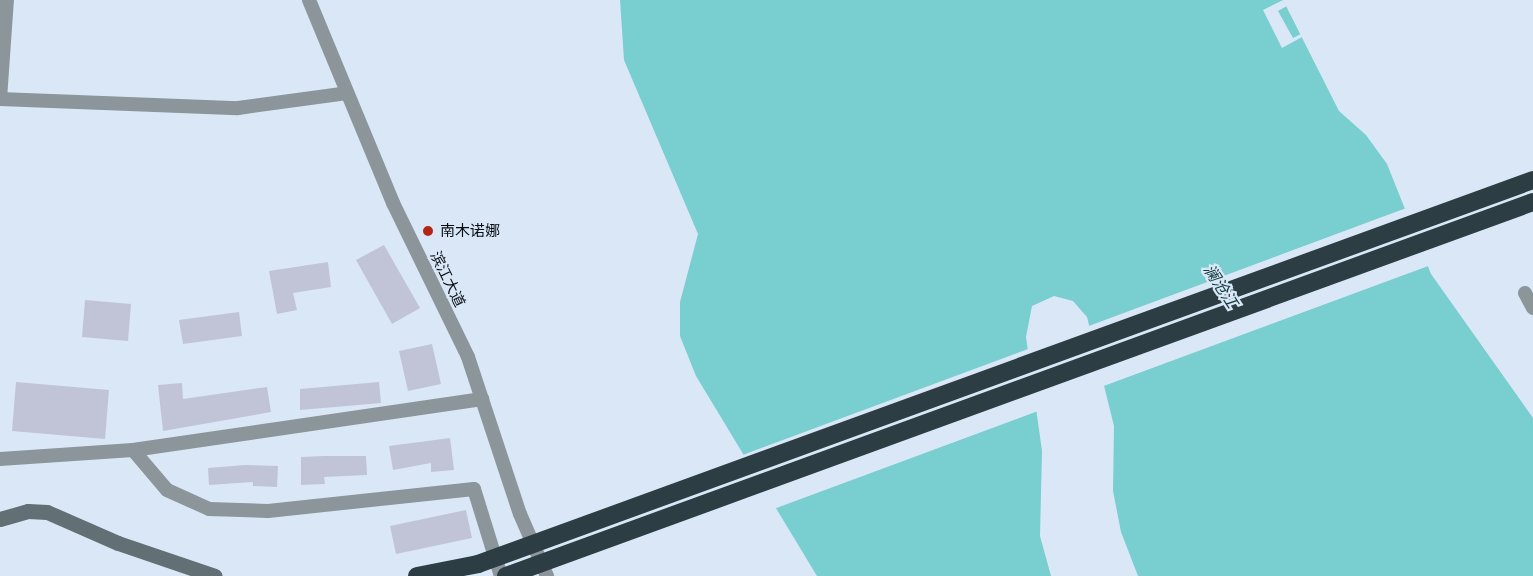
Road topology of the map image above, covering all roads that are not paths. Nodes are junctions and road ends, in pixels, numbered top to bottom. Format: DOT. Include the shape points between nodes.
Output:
graph roads {
  1 [pos="7,0"];
  2 [pos="309,0"];
  3 [pos="347,93"];
  4 [pos="0,99"];
  5 [pos="1533,180"];
  6 [pos="1533,202"];
  7 [pos="1525,293"];
  8 [pos="1533,308"];
  9 [pos="482,399"];
  10 [pos="133,450"];
  11 [pos="0,459"];
  12 [pos="0,519"];
  13 [pos="215,576"];
  14 [pos="417,576"];
  15 [pos="501,576"];
  16 [pos="506,576"];
  17 [pos="547,576"];
  1 -- 4 [label="street"];
  2 -- 3 [label="street, 滨江大道"];
  3 -- 4 [label="street" via="238,108"];
  3 -- 9 [label="street, 滨江大道" via="393,203 468,357"];
  5 -- 14 [label="highway" via="478,564"];
  6 -- 16 [label="highway"];
  7 -- 8 [label="street"];
  9 -- 10 [label="street"];
  9 -- 17 [label="street, 滨江大道" via="520,514"];
  10 -- 11 [label="street"];
  10 -- 15 [label="street" via="167,490 208,509 268,511 474,489"];
  12 -- 13 [label="main road" via="28,511 47,512 129,547"];
}
